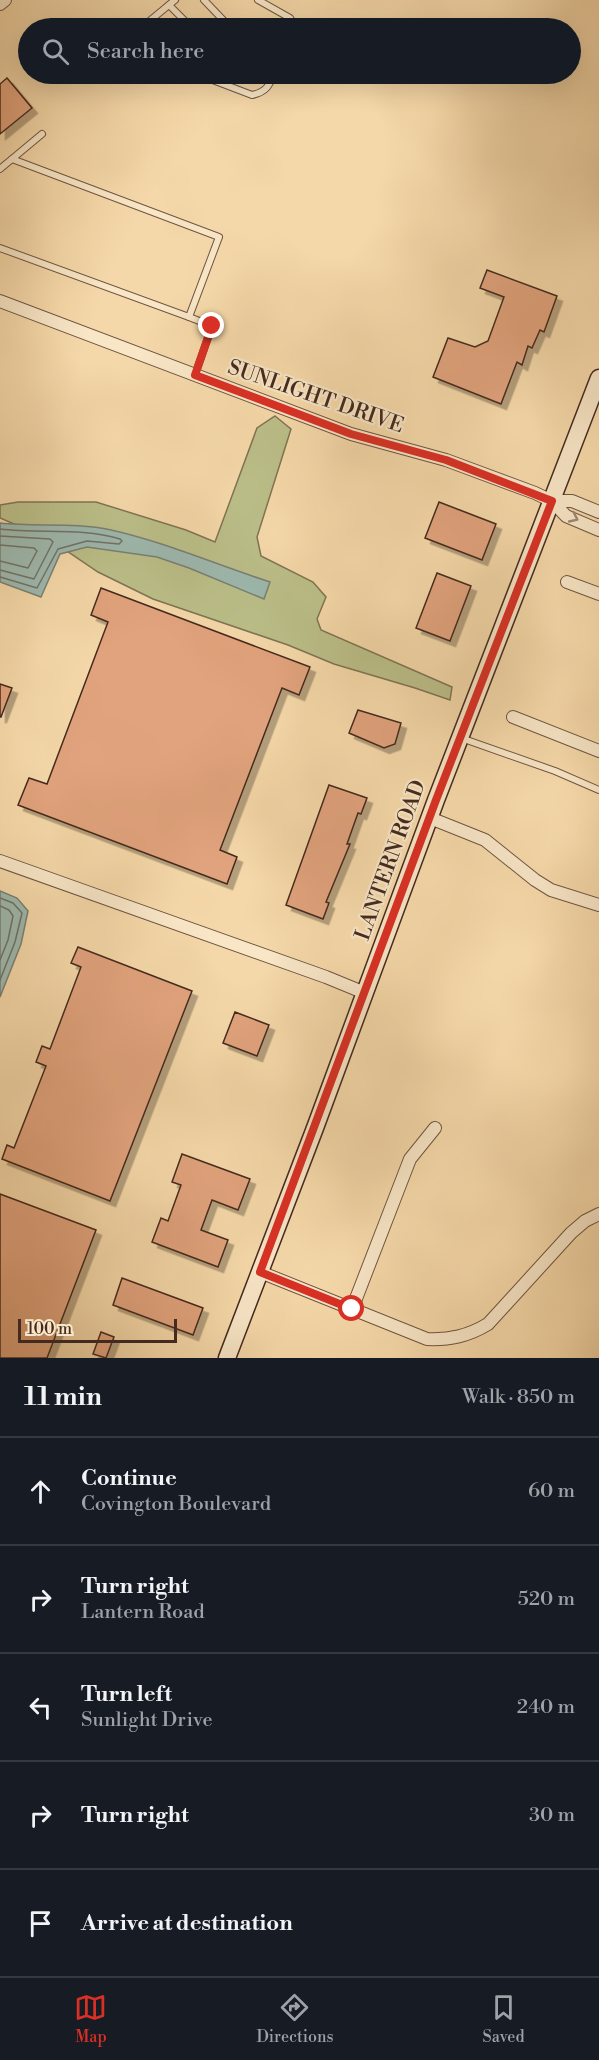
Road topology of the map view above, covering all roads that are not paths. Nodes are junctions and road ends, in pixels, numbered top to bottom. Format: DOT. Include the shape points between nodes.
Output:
graph roads {
  1 [pos="5,0"];
  2 [pos="175,0"];
  3 [pos="204,0"];
  4 [pos="258,0"];
  5 [pos="0,4"];
  6 [pos="169,5"];
  7 [pos="153,18"];
  8 [pos="182,18"];
  9 [pos="221,18"];
  10 [pos="290,18"];
  11 [pos="223,84"];
  12 [pos="270,84"];
  13 [pos="42,134"];
  14 [pos="12,159"];
  15 [pos="0,169"];
  16 [pos="0,248"];
  17 [pos="0,301"];
  18 [pos="189,317"];
  19 [pos="195,375"];
  20 [pos="599,378"];
  21 [pos="552,501"];
  22 [pos="599,512"];
  23 [pos="599,530"];
  24 [pos="567,582"];
  25 [pos="599,594"];
  26 [pos="513,717"];
  27 [pos="460,738"];
  28 [pos="599,751"];
  29 [pos="599,790"];
  30 [pos="430,818"];
  31 [pos="0,861"];
  32 [pos="599,905"];
  33 [pos="365,993"];
  34 [pos="435,1128"];
  35 [pos="599,1214"];
  36 [pos="260,1272"];
  37 [pos="352,1309"];
  38 [pos="227,1358"];
  1 -- 5 [label="street"];
  2 -- 6 [label="lane"];
  3 -- 9 [label="lane"];
  4 -- 10 [label="lane"];
  6 -- 7 [label="lane"];
  6 -- 8 [label="lane"];
  11 -- 12 [label="lane" via="252,95"];
  13 -- 14 [label="lane"];
  14 -- 15 [label="lane"];
  14 -- 18 [label="lane" via="219,237"];
  16 -- 18 [label="lane"];
  17 -- 19 [label="street, SUNLIGHT DRIVE"];
  18 -- 19 [label="lane" via="212,326"];
  19 -- 21 [label="street, SUNLIGHT DRIVE" via="351,434 446,460"];
  20 -- 21 [label="street, LANTERN ROAD"];
  21 -- 22 [label="street" via="572,501"];
  21 -- 23 [label="street, one-way" via="566,516"];
  21 -- 27 [label="street, LANTERN ROAD"];
  24 -- 25 [label="street"];
  26 -- 28 [label="street"];
  27 -- 29 [label="lane"];
  27 -- 30 [label="street, LANTERN ROAD"];
  30 -- 32 [label="street" via="485,840 551,890"];
  30 -- 33 [label="street, LANTERN ROAD"];
  31 -- 33 [label="street"];
  33 -- 36 [label="street, LANTERN ROAD"];
  34 -- 37 [label="street" via="410,1159"];
  35 -- 37 [label="street" via="571,1233 488,1324 476,1332 444,1340 427,1339"];
  36 -- 37 [label="street"];
  36 -- 38 [label="street, LANTERN ROAD"];
}
